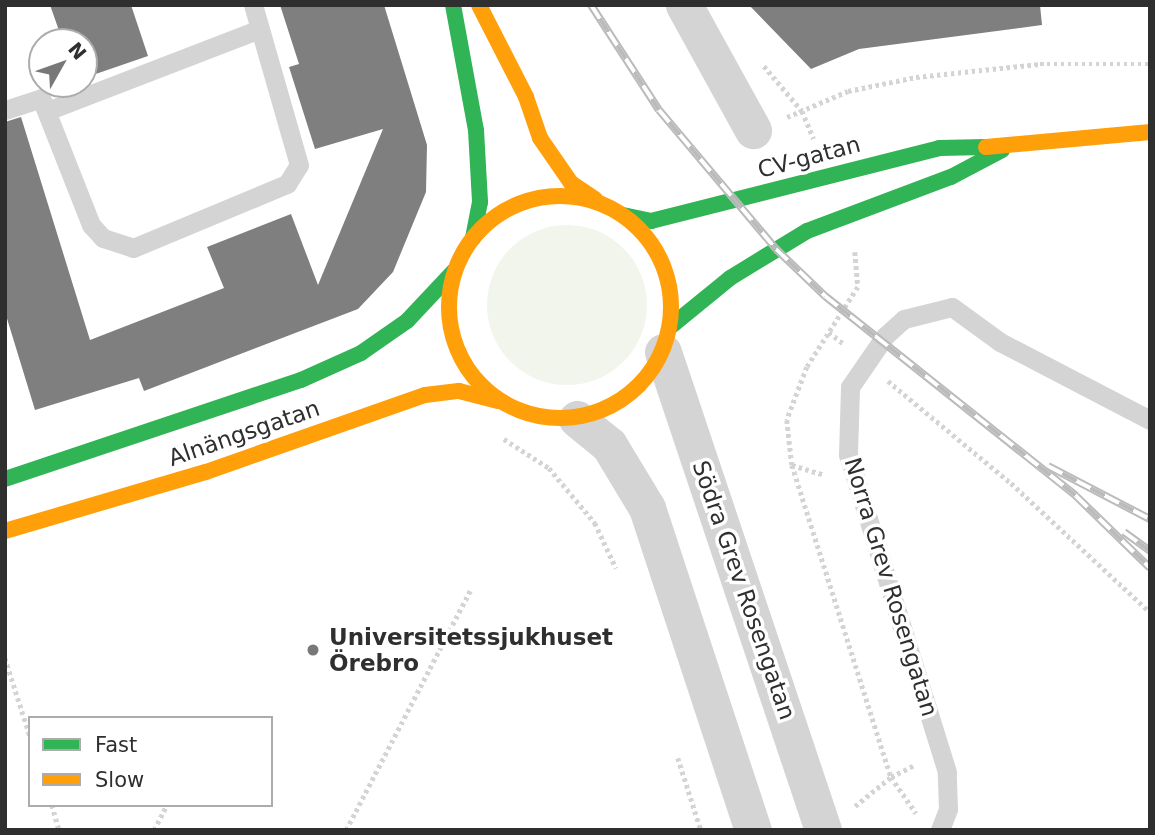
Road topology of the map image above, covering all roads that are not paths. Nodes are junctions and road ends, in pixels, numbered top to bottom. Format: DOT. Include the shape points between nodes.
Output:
graph roads {
  1 [pos="253,5"];
  2 [pos="453,5"];
  3 [pos="479,5"];
  4 [pos="685,6"];
  5 [pos="257,30"];
  6 [pos="5,110"];
  7 [pos="47,111"];
  8 [pos="753,130"];
  9 [pos="1150,132"];
  10 [pos="1009,146"];
  11 [pos="594,199"];
  12 [pos="623,215"];
  13 [pos="473,238"];
  14 [pos="454,271"];
  15 [pos="666,339"];
  16 [pos="498,401"];
  17 [pos="578,419"];
  18 [pos="1150,420"];
  19 [pos="5,479"];
  20 [pos="5,531"];
  21 [pos="753,830"];
  22 [pos="823,830"];
  23 [pos="940,830"];
  1 -- 5 [label="lane"];
  2 -- 13 [label="main road" via="477,130 480,202"];
  3 -- 11 [label="main road" via="526,97 540,138 571,183"];
  4 -- 8 [label="street"];
  5 -- 7 [label="lane"];
  5 -- 7 [label="lane" via="299,165 287,184 133,248 103,238 91,225"];
  6 -- 7 [label="lane" via="40,97"];
  9 -- 10 [label="main road, CV-gatan"];
  10 -- 12 [label="main road, CV-gatan" via="939,148 651,221"];
  10 -- 15 [label="main road, CV-gatan" via="951,177 807,231 730,278"];
  11 -- 12 [label="main road"];
  11 -- 13 [label="main road" via="533,198 499,213"];
  12 -- 15 [label="main road" via="649,239 666,270"];
  13 -- 14 [label="main road"];
  14 -- 16 [label="main road" via="449,316 453,341 477,381"];
  14 -- 19 [label="main road, Alnängsgatan" via="407,321 360,353 301,380"];
  15 -- 17 [label="main road" via="633,394"];
  15 -- 22 [label="street, Södra Grev Rosengatan"];
  16 -- 17 [label="main road" via="541,418"];
  16 -- 20 [label="main road, Alnängsgatan" via="459,391 425,395 206,472"];
  17 -- 21 [label="street" via="608,445 632,477 647,508"];
  18 -- 23 [label="lane, Norra Grev Rosengatan" via="1000,342 952,307 904,319 885,336 850,387 848,455 942,749 947,809"];
}
